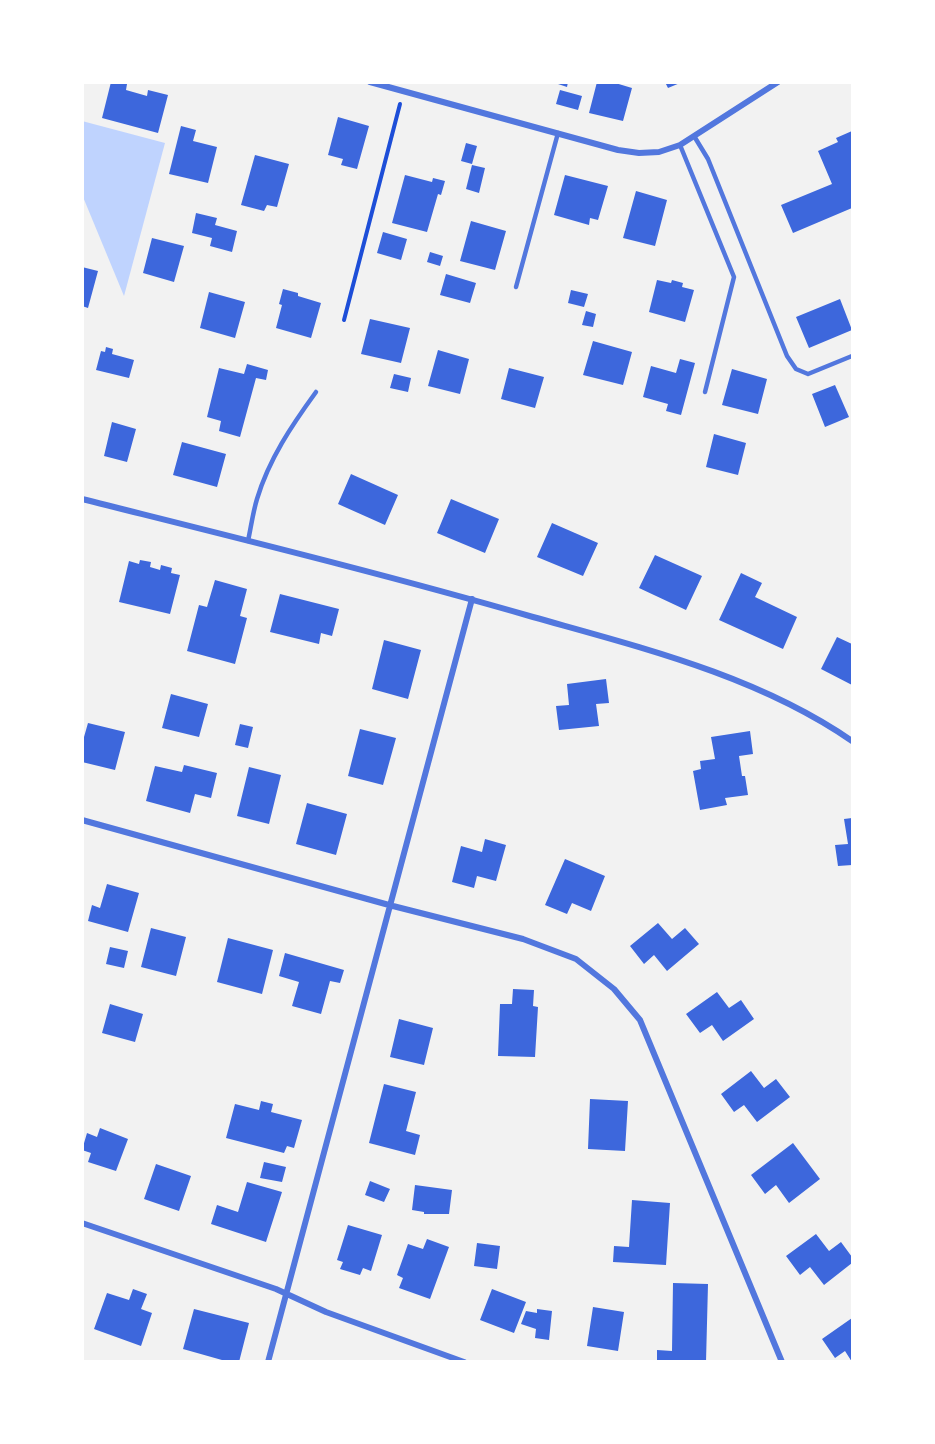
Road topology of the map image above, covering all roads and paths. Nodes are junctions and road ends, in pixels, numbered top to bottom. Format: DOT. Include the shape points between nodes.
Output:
graph roads {
  1 [pos="370,82"];
  2 [pos="405,82"];
  3 [pos="778,82"];
  4 [pos="403,92"];
  5 [pos="558,134"];
  6 [pos="694,136"];
  7 [pos="680,145"];
  8 [pos="516,287"];
  9 [pos="344,320"];
  10 [pos="852,356"];
  11 [pos="316,392"];
  12 [pos="705,392"];
  13 [pos="82,499"];
  14 [pos="248,541"];
  15 [pos="472,599"];
  16 [pos="852,741"];
  17 [pos="82,820"];
  18 [pos="389,905"];
  19 [pos="82,1223"];
  20 [pos="286,1293"];
  21 [pos="268,1362"];
  22 [pos="464,1362"];
  23 [pos="782,1362"];
  1 -- 4 [label="street"];
  2 -- 4 [label="street"];
  3 -- 6 [label="street"];
  4 -- 5 [label="street"];
  4 -- 9 [label="path"];
  5 -- 7 [label="street" via="639,153"];
  5 -- 8 [label="lane"];
  6 -- 7 [label="street"];
  6 -- 10 [label="lane" via="708,159 787,356 796,369 808,374"];
  7 -- 12 [label="lane" via="734,277"];
  11 -- 14 [label="lane" via="270,464"];
  13 -- 14 [label="street"];
  14 -- 15 [label="street"];
  15 -- 16 [label="street" via="692,663 780,700"];
  15 -- 18 [label="street"];
  17 -- 18 [label="street"];
  18 -- 20 [label="street"];
  18 -- 23 [label="street" via="523,939 566,955 614,989 640,1020"];
  19 -- 20 [label="street"];
  20 -- 21 [label="street"];
  20 -- 22 [label="street" via="326,1312"];
}
